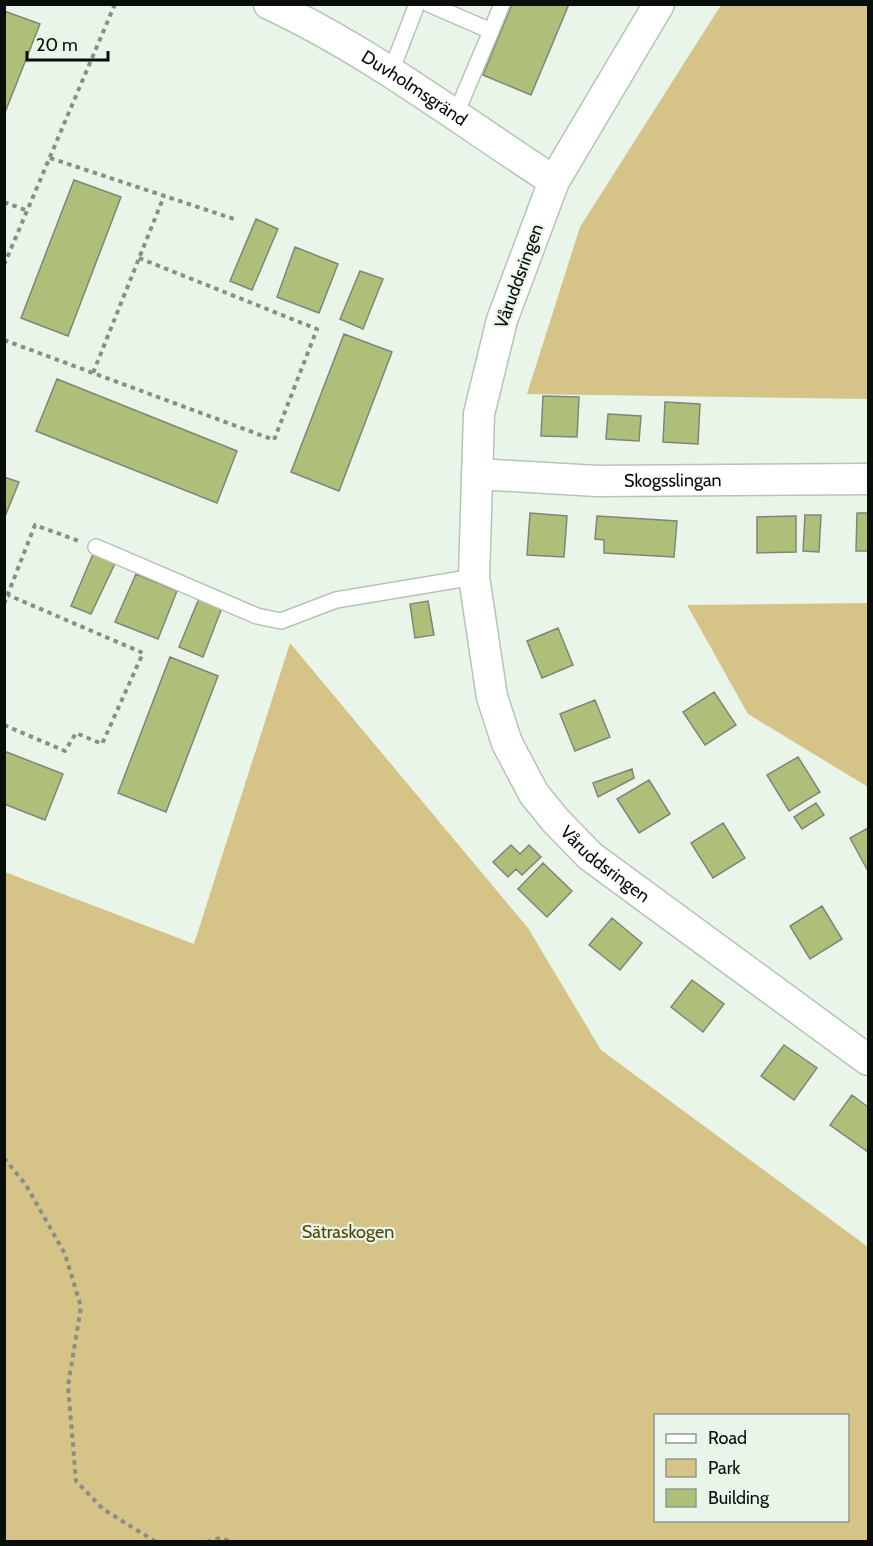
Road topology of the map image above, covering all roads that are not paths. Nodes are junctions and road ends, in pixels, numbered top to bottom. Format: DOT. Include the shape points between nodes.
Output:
graph roads {
  1 [pos="269,4"];
  2 [pos="417,4"];
  3 [pos="429,4"];
  4 [pos="502,4"];
  5 [pos="659,4"];
  6 [pos="491,31"];
  7 [pos="390,74"];
  8 [pos="455,116"];
  9 [pos="554,182"];
  10 [pos="477,474"];
  11 [pos="868,479"];
  12 [pos="96,547"];
  13 [pos="474,577"];
  14 [pos="868,1060"];
  1 -- 7 [label="street, Duvholmsgränd"];
  2 -- 7 [label="lane"];
  3 -- 6 [label="lane"];
  4 -- 6 [label="lane"];
  5 -- 9 [label="street, Våruddsringen"];
  6 -- 8 [label="lane"];
  7 -- 8 [label="street, Duvholmsgränd"];
  8 -- 9 [label="street, Duvholmsgränd"];
  9 -- 10 [label="street, Våruddsringen" via="502,320 479,414"];
  10 -- 11 [label="street, Skogsslingan" via="597,481"];
  10 -- 13 [label="street, Våruddsringen"];
  12 -- 13 [label="lane" via="257,615 281,621 336,600"];
  13 -- 14 [label="street, Våruddsringen" via="492,698 507,743 534,794 556,821 590,856"];
}
